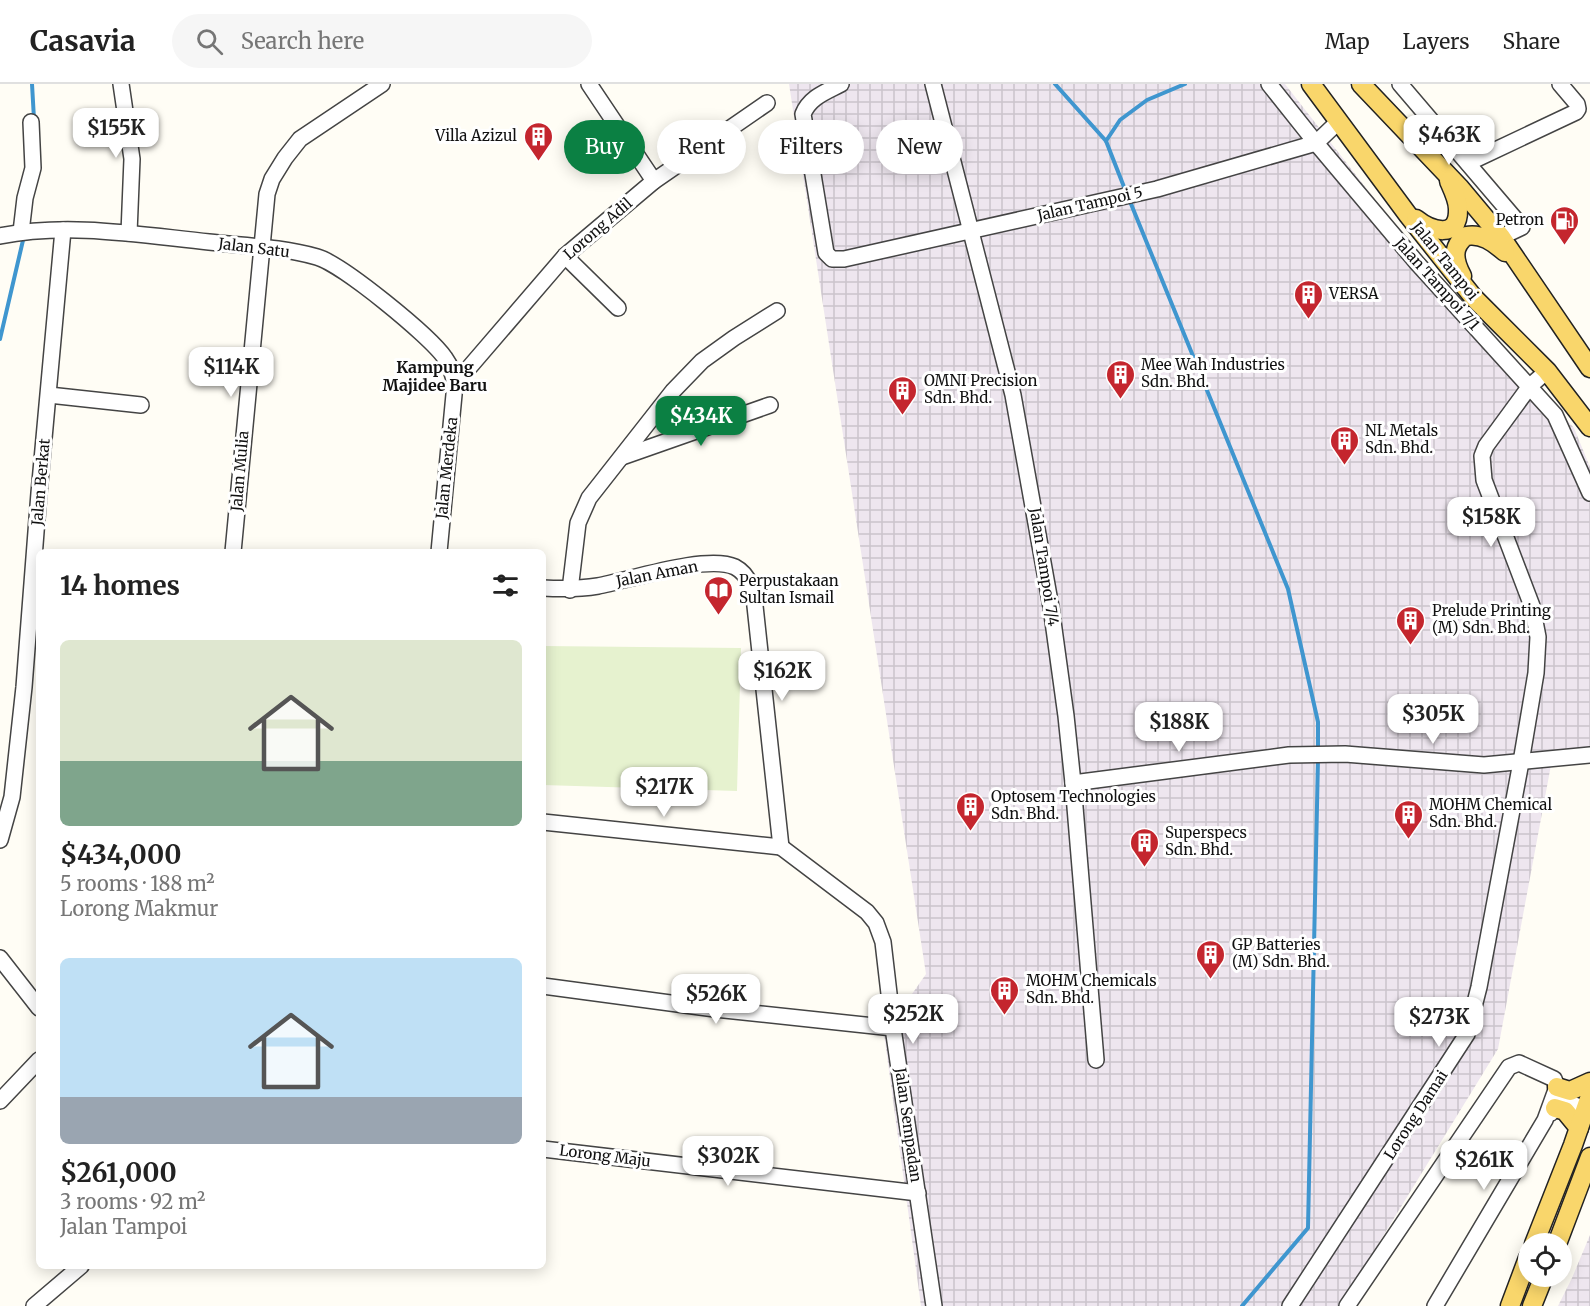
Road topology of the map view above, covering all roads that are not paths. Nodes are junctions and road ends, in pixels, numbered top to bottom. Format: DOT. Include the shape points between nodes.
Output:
graph roads {
  1 [pos="121,84"];
  2 [pos="382,84"];
  3 [pos="589,84"];
  4 [pos="842,84"];
  5 [pos="933,84"];
  6 [pos="1269,84"];
  7 [pos="1311,84"];
  8 [pos="1361,84"];
  9 [pos="1400,84"];
  10 [pos="1560,84"];
  11 [pos="364,89"];
  12 [pos="767,104"];
  13 [pos="31,122"];
  14 [pos="1338,122"];
  15 [pos="1316,143"];
  16 [pos="1468,163"];
  17 [pos="1446,174"];
  18 [pos="654,181"];
  19 [pos="1406,212"];
  20 [pos="1384,224"];
  21 [pos="63,230"];
  22 [pos="22,231"];
  23 [pos="972,231"];
  24 [pos="129,233"];
  25 [pos="0,236"];
  26 [pos="1501,237"];
  27 [pos="261,248"];
  28 [pos="565,256"];
  29 [pos="1521,266"];
  30 [pos="1474,298"];
  31 [pos="618,308"];
  32 [pos="777,311"];
  33 [pos="1590,368"];
  34 [pos="1547,371"];
  35 [pos="455,384"];
  36 [pos="1530,386"];
  37 [pos="49,395"];
  38 [pos="141,405"];
  39 [pos="770,405"];
  40 [pos="1590,427"];
  41 [pos="622,457"];
  42 [pos="1590,493"];
  43 [pos="40,549"];
  44 [pos="233,549"];
  45 [pos="439,549"];
  46 [pos="546,588"];
  47 [pos="570,590"];
  48 [pos="36,619"];
  49 [pos="32,688"];
  50 [pos="1590,754"];
  51 [pos="1521,762"];
  52 [pos="1073,783"];
  53 [pos="546,822"];
  54 [pos="0,840"];
  55 [pos="781,847"];
  56 [pos="0,957"];
  57 [pos="546,986"];
  58 [pos="36,1004"];
  59 [pos="893,1028"];
  60 [pos="1096,1060"];
  61 [pos="36,1063"];
  62 [pos="1590,1082"];
  63 [pos="1557,1087"];
  64 [pos="0,1101"];
  65 [pos="1588,1105"];
  66 [pos="1550,1114"];
  67 [pos="1579,1128"];
  68 [pos="546,1149"];
  69 [pos="1588,1165"];
  70 [pos="918,1193"];
  71 [pos="1538,1233"];
  72 [pos="1561,1233"];
  73 [pos="77,1269"];
  74 [pos="1518,1285"];
  75 [pos="1540,1287"];
  76 [pos="34,1306"];
  77 [pos="934,1306"];
  78 [pos="1290,1306"];
  79 [pos="1347,1306"];
  80 [pos="1435,1306"];
  81 [pos="1510,1306"];
  82 [pos="1532,1306"];
  1 -- 24 [label="street" via="132,159"];
  2 -- 11 [label="street, Jalan Mulia"];
  3 -- 18 [label="street"];
  4 -- 23 [label="street, Jalan Tampoi 5" via="807,104 803,114 826,253 832,259 844,259"];
  5 -- 23 [label="street, Jalan Tampoi 7/4"];
  6 -- 15 [label="street, Jalan Tampoi 7/1"];
  7 -- 14 [label="main road, Jalan Tampoi"];
  8 -- 17 [label="main road"];
  9 -- 16 [label="street"];
  10 -- 16 [label="street" via="1577,104 1576,112"];
  11 -- 27 [label="street, Jalan Mulia" via="300,139 285,158 267,194"];
  12 -- 18 [label="street, Lorong Adil"];
  13 -- 22 [label="street" via="33,168"];
  14 -- 15 [label="street, Jalan Tampoi 5"];
  14 -- 19 [label="main road, Jalan Tampoi"];
  15 -- 20 [label="street, Jalan Tampoi 7/1"];
  15 -- 23 [label="street, Jalan Tampoi 5" via="1140,193"];
  16 -- 26 [label="street" via="1522,227"];
  17 -- 19 [label="main road" via="1458,209 1450,228 1432,230"];
  17 -- 26 [label="main road"];
  18 -- 28 [label="street, Lorong Adil"];
  19 -- 20 [label="street"];
  19 -- 30 [label="main road, Jalan Tampoi"];
  20 -- 36 [label="street, Jalan Tampoi 7/1"];
  21 -- 22 [label="street, Jalan Satu"];
  21 -- 24 [label="street, Jalan Satu"];
  21 -- 37 [label="street, Jalan Berkat"];
  22 -- 25 [label="street, Jalan Satu"];
  23 -- 52 [label="street, Jalan Tampoi 7/4" via="1026,462 1051,607"];
  24 -- 27 [label="street, Jalan Satu"];
  26 -- 29 [label="main road"];
  27 -- 35 [label="street, Jalan Satu" via="319,257 348,274 434,346 453,372"];
  27 -- 44 [label="street, Jalan Mulia"];
  28 -- 31 [label="street"];
  28 -- 35 [label="street, Lorong Adil"];
  29 -- 30 [label="main road" via="1485,238 1466,236 1456,246 1456,265"];
  29 -- 33 [label="main road"];
  30 -- 34 [label="main road, Jalan Tampoi"];
  32 -- 41 [label="street" via="702,361 673,391"];
  34 -- 36 [label="street, Lorong Damai"];
  34 -- 40 [label="main road, Jalan Tampoi"];
  35 -- 45 [label="street, Jalan Merdeka"];
  36 -- 42 [label="street, Jalan Tampoi 7/1" via="1555,415"];
  36 -- 51 [label="street, Lorong Damai" via="1482,456 1484,480 1532,606 1538,637"];
  37 -- 38 [label="street"];
  37 -- 43 [label="street, Jalan Berkat"];
  39 -- 41 [label="street"];
  41 -- 47 [label="street" via="590,498 578,523"];
  46 -- 47 [label="street, Jalan Aman"];
  47 -- 55 [label="street, Jalan Aman" via="696,565 735,567 748,579 755,606"];
  48 -- 49 [label="street, Jalan Berkat"];
  49 -- 54 [label="street, Jalan Berkat"];
  50 -- 51 [label="street"];
  51 -- 52 [label="street" via="1484,765 1345,754 1289,756"];
  51 -- 78 [label="street, Lorong Damai" via="1467,1034"];
  52 -- 60 [label="street, Jalan Tampoi 7/4"];
  53 -- 55 [label="street"];
  55 -- 59 [label="street, Jalan Sempadan" via="876,923 883,942"];
  56 -- 58 [label="street"];
  57 -- 59 [label="street"];
  59 -- 70 [label="street, Jalan Sempadan"];
  61 -- 64 [label="street"];
  62 -- 63 [label="main road" via="1570,1091"];
  63 -- 66 [label="street"];
  63 -- 79 [label="street" via="1554,1079 1519,1063 1509,1067"];
  65 -- 66 [label="street" via="1560,1103"];
  65 -- 67 [label="main road"];
  66 -- 67 [label="main road" via="1565,1111"];
  66 -- 80 [label="street"];
  67 -- 71 [label="main road"];
  68 -- 70 [label="street, Lorong Maju"];
  69 -- 72 [label="main road"];
  70 -- 77 [label="street, Jalan Sempadan"];
  73 -- 76 [label="street"];
  74 -- 81 [label="main road"];
  75 -- 82 [label="main road"];
}
